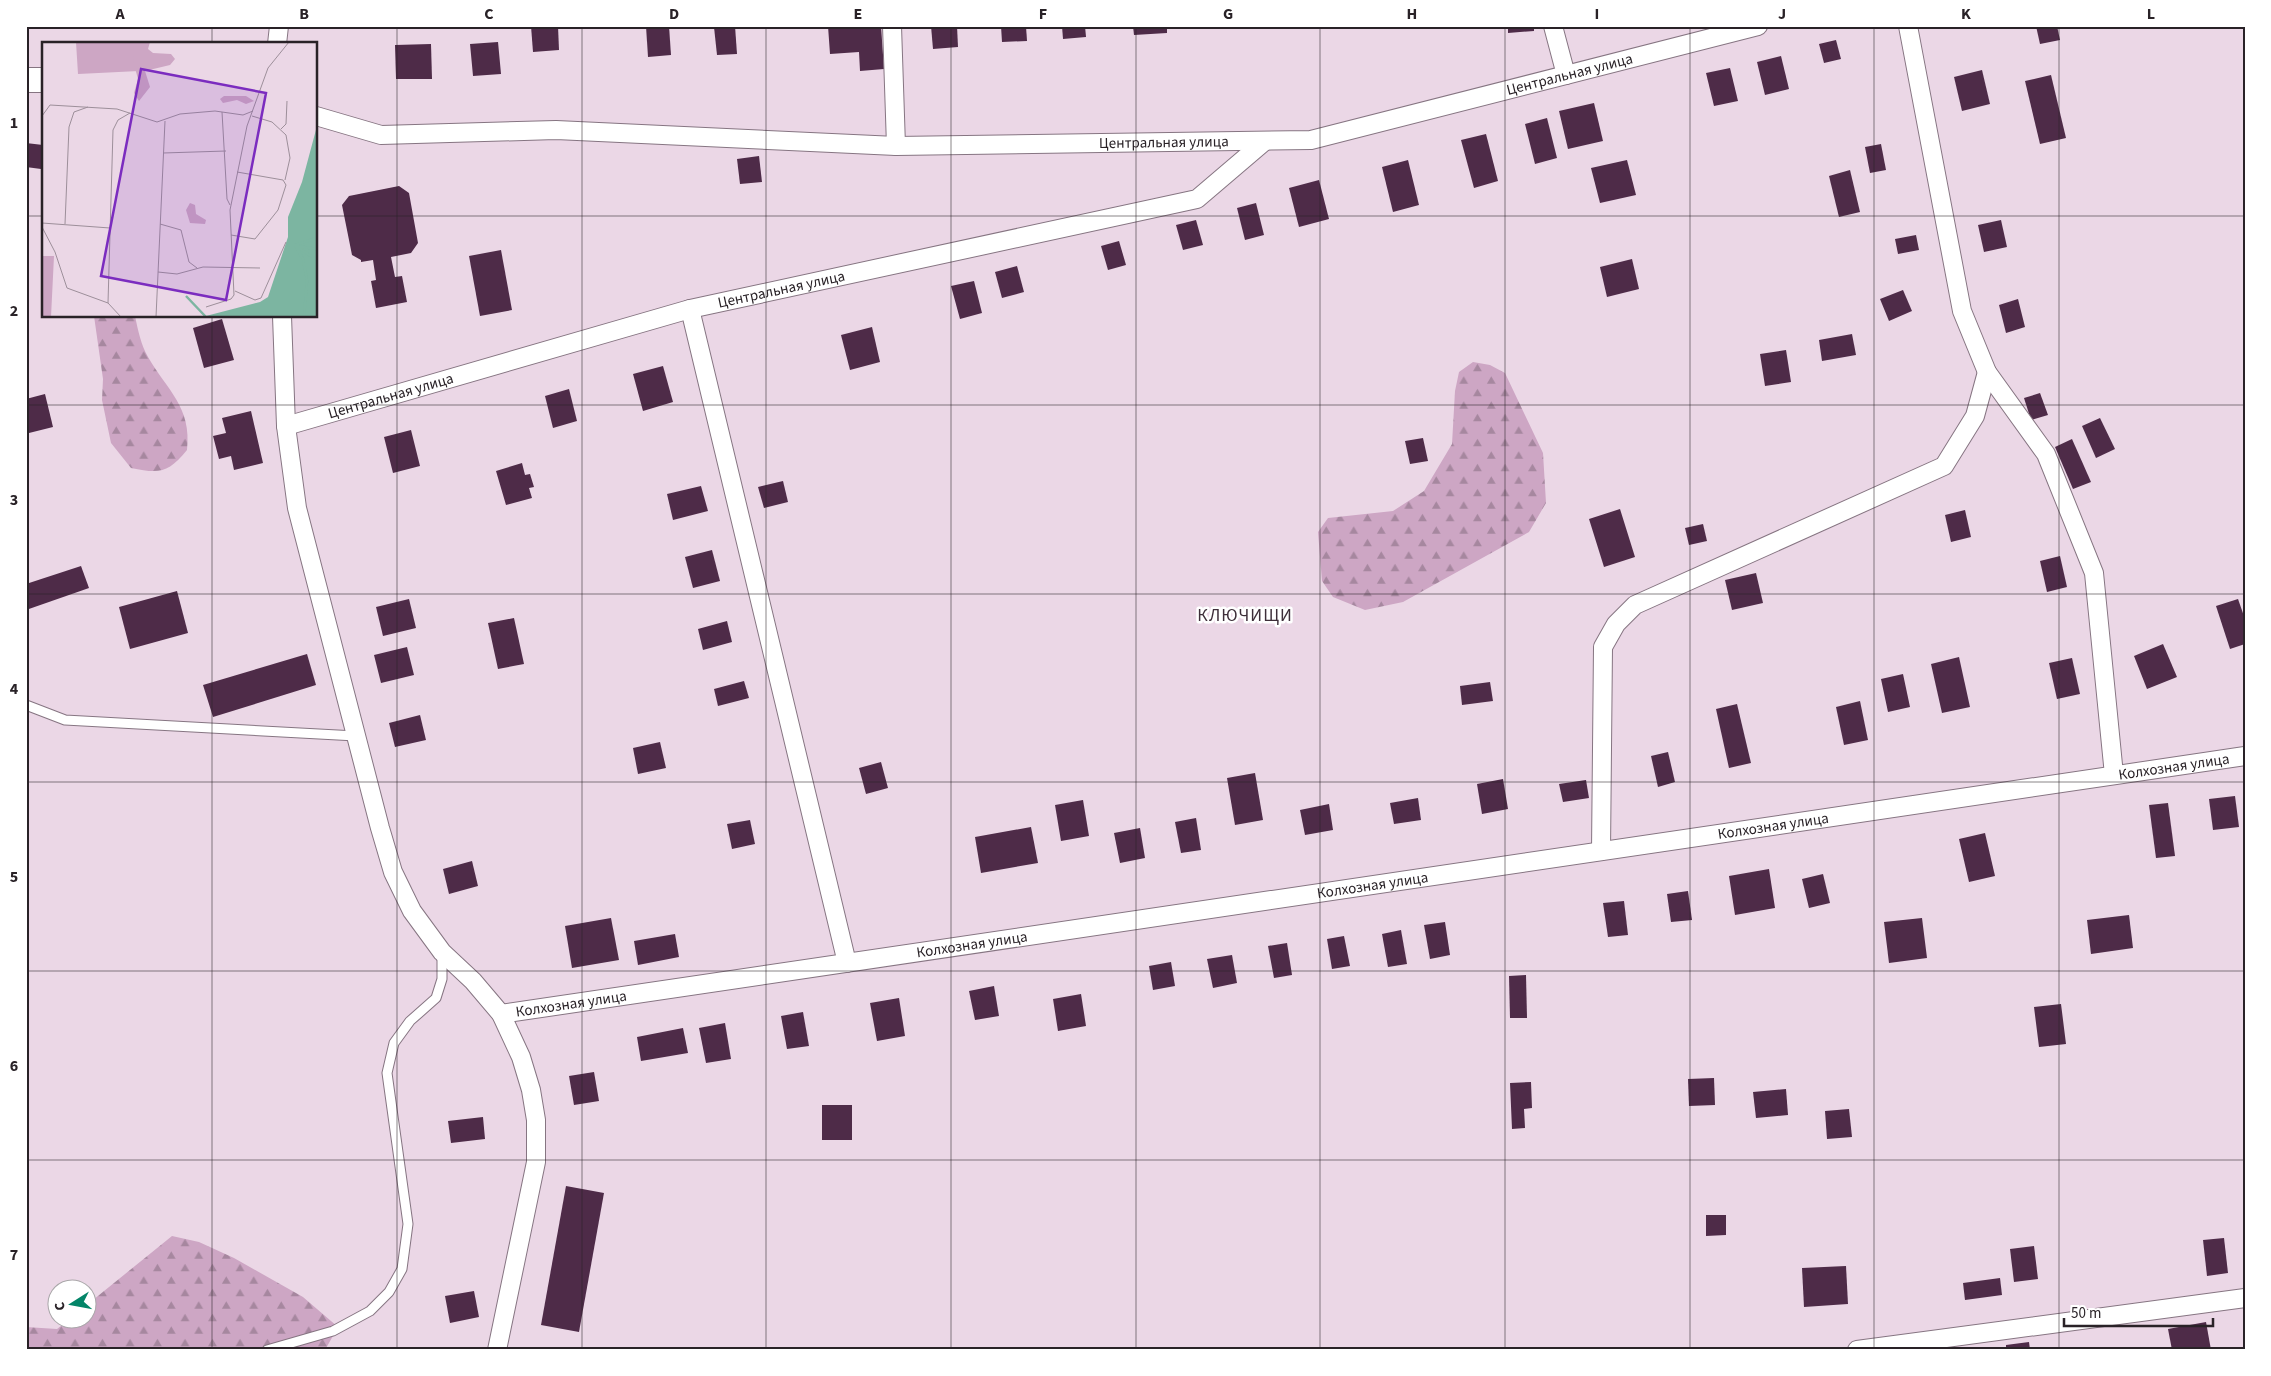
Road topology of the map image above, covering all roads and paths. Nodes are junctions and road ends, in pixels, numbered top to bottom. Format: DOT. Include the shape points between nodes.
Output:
graph roads {
  1 [pos="279,26"];
  2 [pos="892,26"];
  3 [pos="1552,26"];
  4 [pos="1758,26"];
  5 [pos="1908,26"];
  6 [pos="277,42"];
  7 [pos="1566,75"];
  8 [pos="26,80"];
  9 [pos="42,80"];
  10 [pos="318,117"];
  11 [pos="1265,141"];
  12 [pos="896,146"];
  13 [pos="690,309"];
  14 [pos="282,318"];
  15 [pos="1988,372"];
  16 [pos="286,426"];
  17 [pos="26,705"];
  18 [pos="356,736"];
  19 [pos="2245,756"];
  20 [pos="2114,775"];
  21 [pos="1601,851"];
  22 [pos="442,952"];
  23 [pos="847,963"];
  24 [pos="501,1014"];
  25 [pos="2245,1298"];
  26 [pos="267,1350"];
  27 [pos="498,1350"];
  28 [pos="1857,1350"];
  1 -- 6 [label="street"];
  2 -- 12 [label="street"];
  3 -- 7 [label="street"];
  4 -- 7 [label="street, Центральная улица"];
  5 -- 15 [label="street" via="1962,311"];
  7 -- 11 [label="street, Центральная улица" via="1311,140"];
  8 -- 9 [label="street"];
  10 -- 12 [label="street, Центральная улица" via="381,136 556,130"];
  11 -- 12 [label="street, Центральная улица"];
  11 -- 13 [label="street, Центральная улица" via="1197,200"];
  13 -- 16 [label="street, Центральная улица"];
  13 -- 23 [label="street"];
  14 -- 16 [label="street"];
  15 -- 20 [label="street" via="2046,454 2094,573"];
  15 -- 21 [label="street" via="1975,416 1944,466 1635,605 1616,624 1603,647"];
  16 -- 18 [label="street" via="297,508"];
  17 -- 18 [label="lane" via="66,720"];
  18 -- 22 [label="street" via="393,872 412,911"];
  19 -- 20 [label="street, Колхозная улица"];
  20 -- 21 [label="street, Колхозная улица"];
  21 -- 23 [label="street, Колхозная улица"];
  22 -- 24 [label="street"];
  22 -- 26 [label="lane" via="442,979 436,998 410,1021 394,1043 387,1073 408,1224 402,1269 389,1292 370,1311 333,1331"];
  23 -- 24 [label="street, Колхозная улица"];
  24 -- 27 [label="street" via="521,1057 531,1090 536,1120 536,1162"];
  25 -- 28 [label="street"];
}
